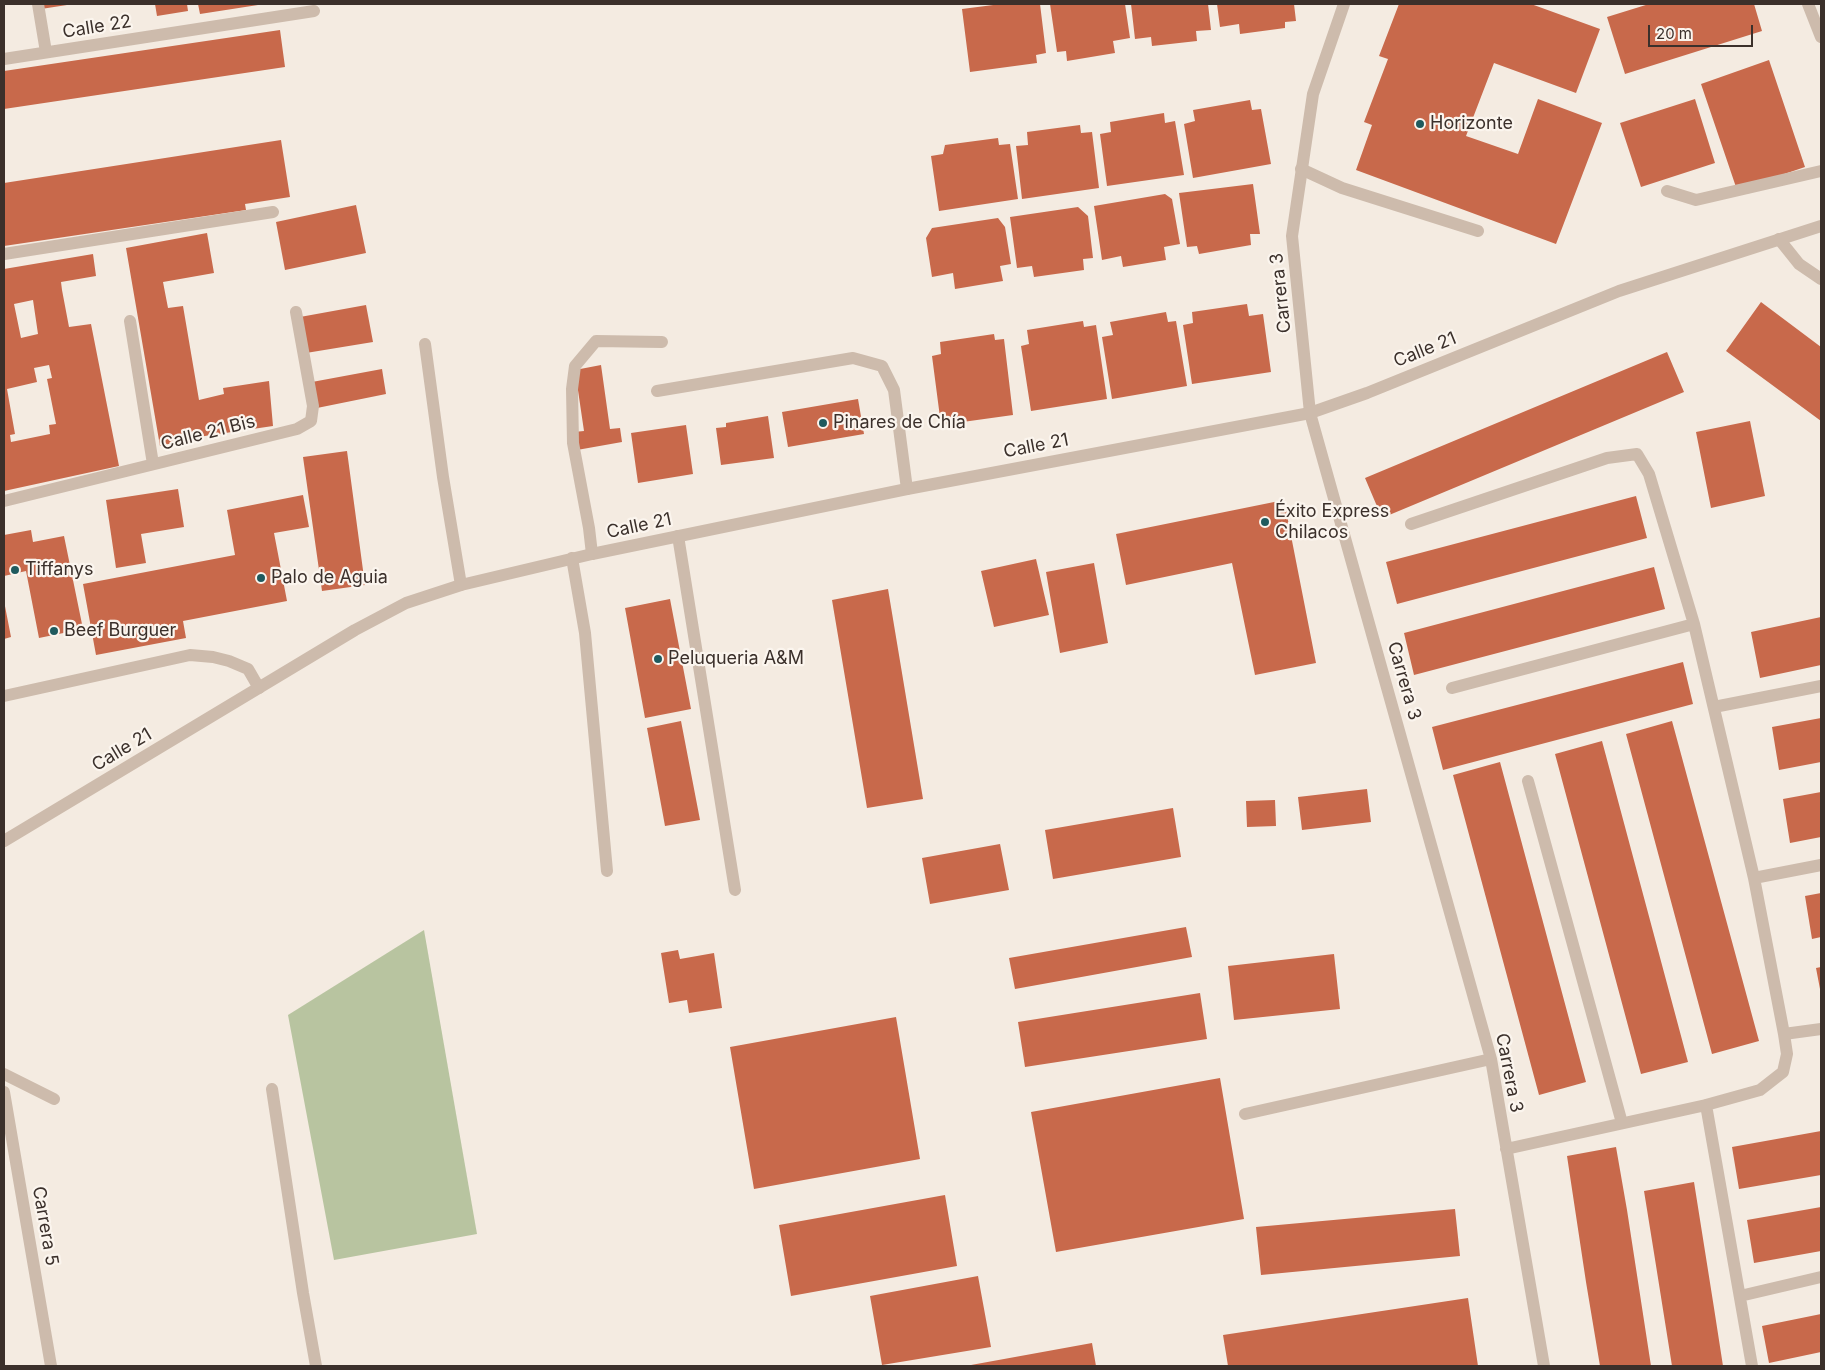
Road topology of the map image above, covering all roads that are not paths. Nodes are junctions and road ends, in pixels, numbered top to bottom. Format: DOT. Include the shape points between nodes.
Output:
graph roads {
  1 [pos="38,4"];
  2 [pos="1344,4"];
  3 [pos="1808,4"];
  4 [pos="314,11"];
  5 [pos="1821,37"];
  6 [pos="46,52"];
  7 [pos="4,59"];
  8 [pos="1301,169"];
  9 [pos="1821,171"];
  10 [pos="1667,191"];
  11 [pos="273,212"];
  12 [pos="1821,226"];
  13 [pos="1478,231"];
  14 [pos="1779,239"];
  15 [pos="4,254"];
  16 [pos="1821,280"];
  17 [pos="296,312"];
  18 [pos="130,320"];
  19 [pos="662,342"];
  20 [pos="425,344"];
  21 [pos="657,391"];
  22 [pos="1310,413"];
  23 [pos="153,464"];
  24 [pos="907,489"];
  25 [pos="4,501"];
  26 [pos="1411,524"];
  27 [pos="678,536"];
  28 [pos="592,554"];
  29 [pos="572,558"];
  30 [pos="461,585"];
  31 [pos="1694,624"];
  32 [pos="1821,686"];
  33 [pos="258,688"];
  34 [pos="1452,688"];
  35 [pos="4,696"];
  36 [pos="1714,707"];
  37 [pos="1528,781"];
  38 [pos="4,841"];
  39 [pos="1821,865"];
  40 [pos="607,871"];
  41 [pos="1754,878"];
  42 [pos="735,890"];
  43 [pos="1821,1029"];
  44 [pos="1784,1034"];
  45 [pos="1491,1059"];
  46 [pos="4,1074"];
  47 [pos="272,1089"];
  48 [pos="4,1092"];
  49 [pos="54,1099"];
  50 [pos="1706,1105"];
  51 [pos="1245,1114"];
  52 [pos="1622,1123"];
  53 [pos="1506,1149"];
  54 [pos="1821,1277"];
  55 [pos="1740,1296"];
  56 [pos="52,1366"];
  57 [pos="316,1366"];
  58 [pos="1544,1366"];
  59 [pos="1752,1366"];
  1 -- 6 [label="street"];
  2 -- 8 [label="street, Carrera 3" via="1314,94"];
  3 -- 5 [label="street"];
  4 -- 6 [label="street, Calle 22"];
  6 -- 7 [label="street, Calle 22"];
  8 -- 13 [label="street" via="1342,188"];
  8 -- 22 [label="street, Carrera 3" via="1292,236"];
  9 -- 10 [label="street" via="1696,200"];
  11 -- 15 [label="street"];
  12 -- 14 [label="street, Calle 21"];
  14 -- 16 [label="street" via="1799,264"];
  14 -- 22 [label="street, Calle 21" via="1619,290"];
  17 -- 23 [label="street, Calle 21 Bis" via="313,406 311,421 297,429"];
  18 -- 23 [label="street"];
  19 -- 28 [label="street" via="596,341 575,366 573,443"];
  20 -- 30 [label="street"];
  21 -- 24 [label="street" via="853,358 882,366 894,390"];
  22 -- 24 [label="street, Calle 21"];
  22 -- 45 [label="street, Carrera 3"];
  23 -- 25 [label="street, Calle 21 Bis"];
  24 -- 27 [label="street, Calle 21"];
  26 -- 31 [label="street" via="1607,458 1636,454 1649,474"];
  27 -- 28 [label="street, Calle 21"];
  27 -- 42 [label="street"];
  28 -- 29 [label="street, Calle 21"];
  29 -- 30 [label="street, Calle 21"];
  29 -- 40 [label="street" via="586,633"];
  30 -- 33 [label="street, Calle 21" via="406,603"];
  31 -- 34 [label="street"];
  31 -- 36 [label="street"];
  32 -- 36 [label="street"];
  33 -- 35 [label="street" via="248,668 229,660 190,655"];
  33 -- 38 [label="street, Calle 21"];
  36 -- 41 [label="street"];
  37 -- 52 [label="street"];
  39 -- 41 [label="street"];
  41 -- 44 [label="street"];
  43 -- 44 [label="street"];
  44 -- 50 [label="street" via="1786,1054 1783,1072 1760,1090"];
  45 -- 51 [label="street"];
  45 -- 53 [label="street, Carrera 3"];
  46 -- 49 [label="street"];
  47 -- 57 [label="street"];
  48 -- 56 [label="street, Carrera 5"];
  50 -- 52 [label="street"];
  50 -- 55 [label="street"];
  52 -- 53 [label="street"];
  53 -- 58 [label="street, Carrera 3"];
  54 -- 55 [label="street"];
  55 -- 59 [label="street"];
}
